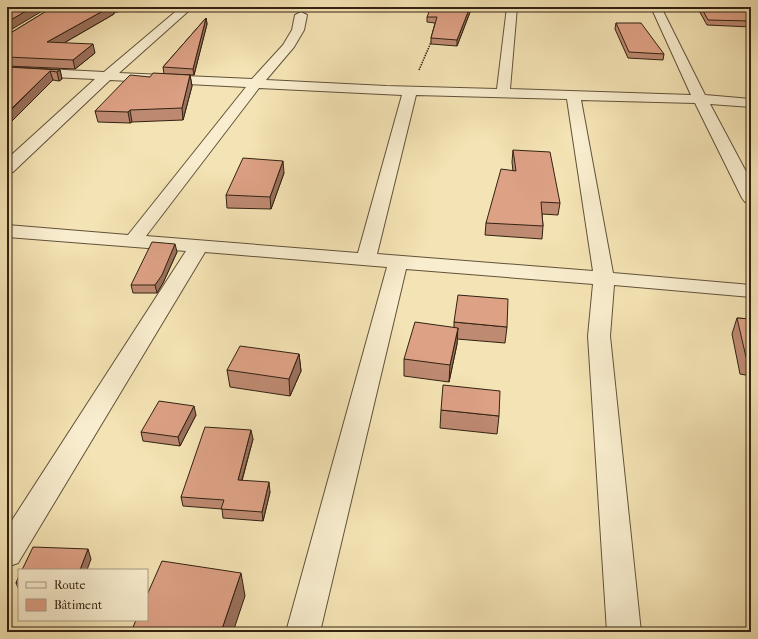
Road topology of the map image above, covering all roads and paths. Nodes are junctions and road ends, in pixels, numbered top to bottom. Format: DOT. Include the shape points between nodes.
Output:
graph roads {
  1 [pos="188,7"];
  2 [pos="512,7"];
  3 [pos="656,7"];
  4 [pos="301,15"];
  5 [pos="434,34"];
  6 [pos="7,71"];
  7 [pos="107,76"];
  8 [pos="256,83"];
  9 [pos="410,91"];
  10 [pos="503,94"];
  11 [pos="574,96"];
  12 [pos="700,99"];
  13 [pos="751,103"];
  14 [pos="7,168"];
  15 [pos="751,198"];
  16 [pos="11,236"];
  17 [pos="133,241"];
  18 [pos="199,246"];
  19 [pos="366,259"];
  20 [pos="398,262"];
  21 [pos="604,278"];
  22 [pos="751,291"];
  23 [pos="7,554"];
  24 [pos="303,632"];
  25 [pos="624,632"];
  1 -- 7 [label="street"];
  2 -- 10 [label="street"];
  3 -- 12 [label="street"];
  4 -- 8 [label="street" via="298,30 288,47"];
  5 -- 9 [label="path"];
  6 -- 7 [label="street"];
  7 -- 8 [label="street"];
  7 -- 14 [label="street"];
  8 -- 9 [label="street"];
  8 -- 17 [label="street"];
  9 -- 10 [label="street"];
  9 -- 19 [label="street"];
  10 -- 11 [label="street"];
  11 -- 12 [label="street"];
  11 -- 21 [label="street"];
  12 -- 13 [label="street"];
  12 -- 15 [label="street"];
  16 -- 17 [label="street"];
  17 -- 18 [label="street"];
  18 -- 19 [label="street"];
  18 -- 23 [label="street"];
  19 -- 20 [label="street"];
  20 -- 21 [label="street"];
  20 -- 24 [label="street"];
  21 -- 22 [label="street"];
  21 -- 25 [label="street" via="599,336"];
}
